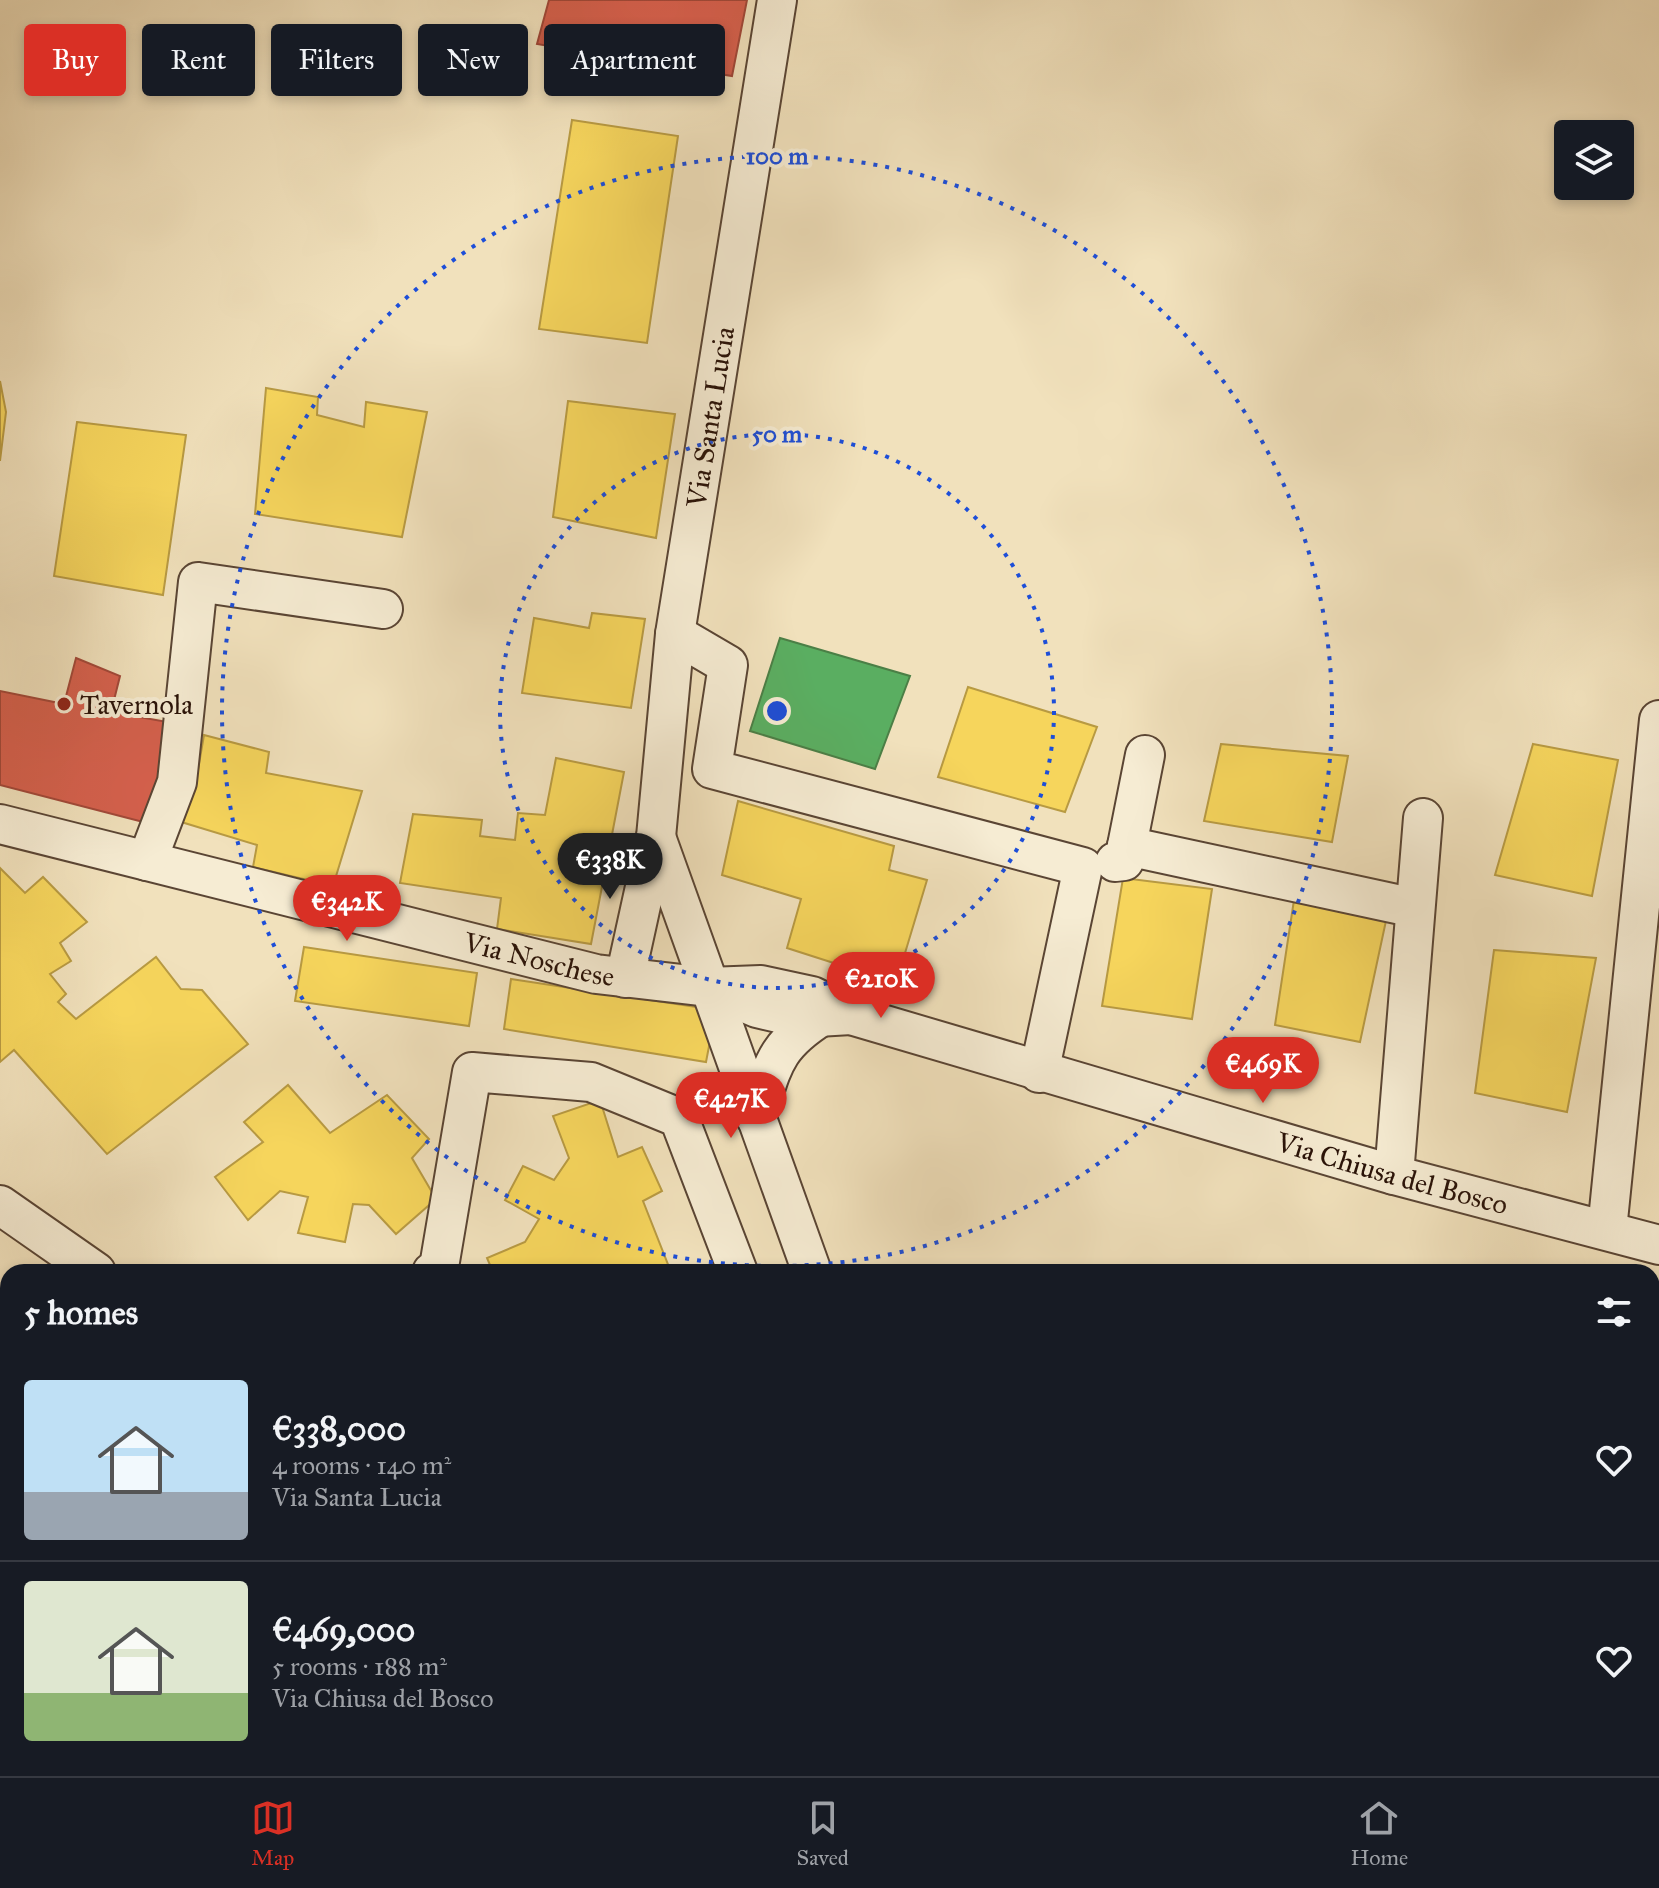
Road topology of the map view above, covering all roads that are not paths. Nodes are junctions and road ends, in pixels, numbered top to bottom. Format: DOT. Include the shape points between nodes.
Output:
graph roads {
  1 [pos="777,0"];
  2 [pos="383,609"];
  3 [pos="675,634"];
  4 [pos="1659,720"];
  5 [pos="1145,755"];
  6 [pos="1423,818"];
  7 [pos="0,824"];
  8 [pos="656,837"];
  9 [pos="1127,846"];
  10 [pos="147,861"];
  11 [pos="1083,867"];
  12 [pos="1415,908"];
  13 [pos="625,978"];
  14 [pos="708,987"];
  15 [pos="836,1016"];
  16 [pos="1039,1073"];
  17 [pos="756,1118"];
  18 [pos="1394,1175"];
  19 [pos="0,1205"];
  20 [pos="1607,1230"];
  21 [pos="1659,1245"];
  22 [pos="85,1264"];
  23 [pos="440,1264"];
  24 [pos="735,1264"];
  25 [pos="809,1264"];
  1 -- 3 [label="street, Via Santa Lucia"];
  2 -- 10 [label="street" via="198,582 177,782"];
  3 -- 8 [label="street, Via Santa Lucia"];
  3 -- 11 [label="street" via="728,665 712,769"];
  4 -- 20 [label="street"];
  5 -- 9 [label="street"];
  6 -- 12 [label="street"];
  7 -- 10 [label="street, Via Noschese"];
  8 -- 13 [label="street, Via Santa Lucia"];
  8 -- 14 [label="street, Via Santa Lucia"];
  9 -- 11 [label="street" via="1124,861"];
  9 -- 12 [label="street"];
  10 -- 13 [label="street, Via Noschese"];
  11 -- 16 [label="street"];
  12 -- 18 [label="street"];
  13 -- 14 [label="street, Via Noschese"];
  14 -- 15 [label="street, Via Chiusa del Bosco" via="757,1008 800,1018"];
  14 -- 17 [label="street, Via Santa Lucia"];
  15 -- 16 [label="street, Via Chiusa del Bosco"];
  15 -- 17 [label="street" via="791,1036 773,1066"];
  16 -- 18 [label="street, Via Chiusa del Bosco"];
  17 -- 25 [label="street, Via Santa Lucia"];
  18 -- 20 [label="street, Via Chiusa del Bosco"];
  19 -- 22 [label="street"];
  20 -- 21 [label="street, Via Chiusa del Bosco"];
  23 -- 24 [label="street" via="472,1072 591,1082 679,1118"];
}
